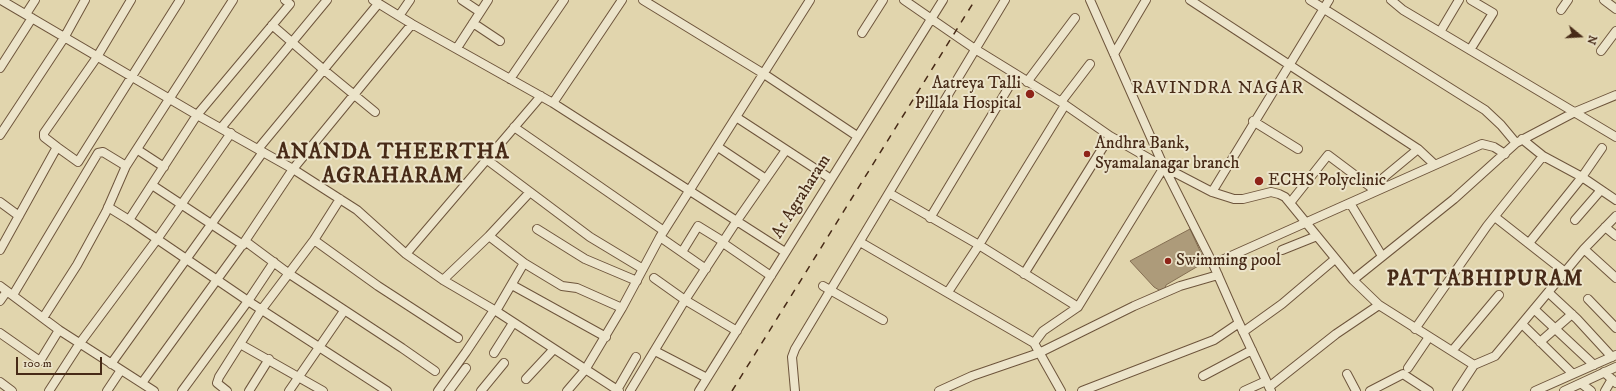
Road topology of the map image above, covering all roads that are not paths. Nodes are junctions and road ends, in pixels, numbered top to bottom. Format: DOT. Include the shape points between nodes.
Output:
graph roads {
  1 [pos="0,0"];
  2 [pos="35,0"];
  3 [pos="85,0"];
  4 [pos="131,0"];
  5 [pos="180,0"];
  6 [pos="233,0"];
  7 [pos="326,0"];
  8 [pos="410,0"];
  9 [pos="462,0"];
  10 [pos="488,0"];
  11 [pos="564,0"];
  12 [pos="622,0"];
  13 [pos="643,0"];
  14 [pos="810,0"];
  15 [pos="883,0"];
  16 [pos="904,0"];
  17 [pos="943,0"];
  18 [pos="1005,0"];
  19 [pos="1090,0"];
  20 [pos="1146,0"];
  21 [pos="1190,0"];
  22 [pos="1310,0"];
  23 [pos="1328,0"];
  24 [pos="1391,0"];
  25 [pos="1459,0"];
  26 [pos="1473,0"];
  27 [pos="1568,0"];
  28 [pos="1604,0"];
  29 [pos="289,2"];
  30 [pos="375,2"];
  31 [pos="1324,8"];
  32 [pos="1616,8"];
  33 [pos="1561,10"];
  34 [pos="480,12"];
  35 [pos="29,16"];
  36 [pos="399,16"];
  37 [pos="1075,18"];
  38 [pos="931,20"];
  39 [pos="473,23"];
  40 [pos="412,24"];
  41 [pos="272,25"];
  42 [pos="1616,31"];
  43 [pos="1440,32"];
  44 [pos="862,33"];
  45 [pos="64,38"];
  46 [pos="500,41"];
  47 [pos="293,42"];
  48 [pos="457,48"];
  49 [pos="975,49"];
  50 [pos="1470,50"];
  51 [pos="1601,51"];
  52 [pos="1114,54"];
  53 [pos="97,57"];
  54 [pos="1090,64"];
  55 [pos="1288,65"];
  56 [pos="0,68"];
  57 [pos="324,70"];
  58 [pos="764,74"];
  59 [pos="1016,75"];
  60 [pos="132,77"];
  61 [pos="510,79"];
  62 [pos="1027,82"];
  63 [pos="353,95"];
  64 [pos="1616,95"];
  65 [pos="540,96"];
  66 [pos="170,99"];
  67 [pos="553,103"];
  68 [pos="1063,104"];
  69 [pos="376,112"];
  70 [pos="1575,112"];
  71 [pos="198,115"];
  72 [pos="736,117"];
  73 [pos="1254,121"];
  74 [pos="514,127"];
  75 [pos="221,128"];
  76 [pos="231,134"];
  77 [pos="0,135"];
  78 [pos="858,136"];
  79 [pos="1110,136"];
  80 [pos="1616,136"];
  81 [pos="1519,141"];
  82 [pos="57,147"];
  83 [pos="718,147"];
  84 [pos="1602,148"];
  85 [pos="1298,149"];
  86 [pos="1418,149"];
  87 [pos="138,150"];
  88 [pos="260,150"];
  89 [pos="786,150"];
  90 [pos="1505,154"];
  91 [pos="1544,156"];
  92 [pos="486,160"];
  93 [pos="78,162"];
  94 [pos="1434,164"];
  95 [pos="126,166"];
  96 [pos="164,167"];
  97 [pos="1164,167"];
  98 [pos="88,169"];
  99 [pos="293,169"];
  100 [pos="1582,177"];
  101 [pos="766,179"];
  102 [pos="831,179"];
  103 [pos="152,185"];
  104 [pos="1374,190"];
  105 [pos="1600,190"];
  106 [pos="689,191"];
  107 [pos="530,192"];
  108 [pos="1212,192"];
  109 [pos="889,194"];
  110 [pos="340,199"];
  111 [pos="1616,200"];
  112 [pos="0,202"];
  113 [pos="1350,202"];
  114 [pos="1290,203"];
  115 [pos="182,204"];
  116 [pos="108,207"];
  117 [pos="19,216"];
  118 [pos="1616,216"];
  119 [pos="1495,217"];
  120 [pos="930,218"];
  121 [pos="129,220"];
  122 [pos="1575,220"];
  123 [pos="736,222"];
  124 [pos="1306,222"];
  125 [pos="212,224"];
  126 [pos="1605,227"];
  127 [pos="537,229"];
  128 [pos="662,234"];
  129 [pos="489,236"];
  130 [pos="1317,236"];
  131 [pos="1616,236"];
  132 [pos="158,238"];
  133 [pos="314,240"];
  134 [pos="860,242"];
  135 [pos="244,243"];
  136 [pos="723,243"];
  137 [pos="1530,243"];
  138 [pos="1,244"];
  139 [pos="979,245"];
  140 [pos="1584,249"];
  141 [pos="1282,250"];
  142 [pos="682,252"];
  143 [pos="785,252"];
  144 [pos="406,254"];
  145 [pos="1382,256"];
  146 [pos="187,259"];
  147 [pos="1335,259"];
  148 [pos="274,262"];
  149 [pos="524,263"];
  150 [pos="1213,264"];
  151 [pos="643,269"];
  152 [pos="706,269"];
  153 [pos="1566,272"];
  154 [pos="288,273"];
  155 [pos="1024,274"];
  156 [pos="1218,275"];
  157 [pos="771,276"];
  158 [pos="654,278"];
  159 [pos="1616,278"];
  160 [pos="217,279"];
  161 [pos="443,280"];
  162 [pos="637,280"];
  163 [pos="1353,280"];
  164 [pos="512,285"];
  165 [pos="0,286"];
  166 [pos="823,286"];
  167 [pos="830,291"];
  168 [pos="948,292"];
  169 [pos="10,293"];
  170 [pos="1548,293"];
  171 [pos="1499,295"];
  172 [pos="1588,299"];
  173 [pos="685,300"];
  174 [pos="0,301"];
  175 [pos="248,301"];
  176 [pos="1379,305"];
  177 [pos="1078,307"];
  178 [pos="622,308"];
  179 [pos="262,309"];
  180 [pos="344,310"];
  181 [pos="1534,310"];
  182 [pos="495,311"];
  183 [pos="1572,314"];
  184 [pos="43,318"];
  185 [pos="883,320"];
  186 [pos="513,323"];
  187 [pos="1239,324"];
  188 [pos="1522,324"];
  189 [pos="1616,328"];
  190 [pos="1415,329"];
  191 [pos="1555,329"];
  192 [pos="59,330"];
  193 [pos="737,331"];
  194 [pos="1243,332"];
  195 [pos="0,333"];
  196 [pos="606,337"];
  197 [pos="1429,337"];
  198 [pos="458,338"];
  199 [pos="1540,342"];
  200 [pos="80,343"];
  201 [pos="1034,343"];
  202 [pos="240,344"];
  203 [pos="319,347"];
  204 [pos="553,350"];
  205 [pos="1252,350"];
  206 [pos="655,351"];
  207 [pos="1452,351"];
  208 [pos="494,352"];
  209 [pos="1039,353"];
  210 [pos="1614,356"];
  211 [pos="636,357"];
  212 [pos="269,360"];
  213 [pos="504,363"];
  214 [pos="111,364"];
  215 [pos="1474,365"];
  216 [pos="1594,365"];
  217 [pos="1616,367"];
  218 [pos="466,368"];
  219 [pos="1408,368"];
  220 [pos="121,370"];
  221 [pos="585,370"];
  222 [pos="436,371"];
  223 [pos="1604,372"];
  224 [pos="1347,374"];
  225 [pos="1573,374"];
  226 [pos="299,376"];
  227 [pos="1203,376"];
  228 [pos="707,378"];
  229 [pos="526,379"];
  230 [pos="1614,381"];
  231 [pos="0,382"];
  232 [pos="142,383"];
  233 [pos="1582,384"];
  234 [pos="1269,386"];
  235 [pos="618,390"];
  236 [pos="12,391"];
  237 [pos="49,391"];
  238 [pos="107,391"];
  239 [pos="152,391"];
  240 [pos="182,391"];
  241 [pos="227,391"];
  242 [pos="249,391"];
  243 [pos="289,391"];
  244 [pos="323,391"];
  245 [pos="387,391"];
  246 [pos="438,391"];
  247 [pos="449,391"];
  248 [pos="481,391"];
  249 [pos="567,391"];
  250 [pos="630,391"];
  251 [pos="699,391"];
  252 [pos="795,391"];
  253 [pos="939,391"];
  254 [pos="1061,391"];
  255 [pos="1082,391"];
  256 [pos="1244,391"];
  257 [pos="1356,391"];
  258 [pos="1370,391"];
  259 [pos="1429,391"];
  260 [pos="1457,391"];
  261 [pos="1535,391"];
  262 [pos="1564,391"];
  263 [pos="1592,391"];
  264 [pos="1605,391"];
  1 -- 35 [label="street"];
  2 -- 35 [label="street"];
  3 -- 45 [label="street"];
  4 -- 53 [label="street"];
  5 -- 60 [label="street"];
  6 -- 66 [label="street"];
  7 -- 47 [label="street"];
  8 -- 36 [label="street"];
  9 -- 34 [label="street"];
  10 -- 34 [label="street"];
  11 -- 61 [label="street"];
  12 -- 67 [label="street"];
  13 -- 58 [label="street"];
  14 -- 58 [label="street"];
  15 -- 44 [label="street"];
  16 -- 38 [label="street"];
  17 -- 38 [label="street, At Agraharam"];
  18 -- 49 [label="street"];
  19 -- 52 [label="street"];
  20 -- 52 [label="street"];
  21 -- 55 [label="street"];
  22 -- 31 [label="street"];
  23 -- 31 [label="street"];
  24 -- 43 [label="street"];
  25 -- 43 [label="street"];
  26 -- 50 [label="street" via="1493,13"];
  27 -- 33 [label="street"];
  28 -- 32 [label="street"];
  29 -- 41 [label="street"];
  30 -- 36 [label="street"];
  30 -- 57 [label="street"];
  31 -- 55 [label="street"];
  31 -- 81 [label="street" via="1485,110"];
  34 -- 39 [label="street"];
  35 -- 45 [label="street"];
  35 -- 56 [label="street"];
  36 -- 40 [label="street"];
  37 -- 62 [label="street"];
  38 -- 49 [label="street"];
  38 -- 78 [label="street, At Agraharam"];
  39 -- 46 [label="street"];
  39 -- 48 [label="street"];
  40 -- 48 [label="street"];
  40 -- 63 [label="street"];
  41 -- 47 [label="street"];
  41 -- 71 [label="street"];
  42 -- 51 [label="street"];
  43 -- 50 [label="street"];
  45 -- 53 [label="street"];
  45 -- 77 [label="street"];
  47 -- 57 [label="street"];
  47 -- 75 [label="street"];
  48 -- 61 [label="street"];
  49 -- 59 [label="street"];
  49 -- 109 [label="street"];
  50 -- 70 [label="street"];
  52 -- 97 [label="street"];
  53 -- 60 [label="street"];
  53 -- 82 [label="street" via="44,133 44,137"];
  54 -- 68 [label="street"];
  55 -- 73 [label="street"];
  55 -- 86 [label="street"];
  57 -- 63 [label="street"];
  57 -- 88 [label="street"];
  58 -- 72 [label="street"];
  58 -- 78 [label="street"];
  59 -- 62 [label="street"];
  59 -- 120 [label="street"];
  60 -- 66 [label="street"];
  60 -- 93 [label="street"];
  61 -- 65 [label="street"];
  62 -- 68 [label="street"];
  63 -- 69 [label="street"];
  63 -- 99 [label="street"];
  64 -- 70 [label="street"];
  65 -- 67 [label="street"];
  65 -- 74 [label="street"];
  66 -- 71 [label="street"];
  66 -- 87 [label="street"];
  67 -- 106 [label="street"];
  68 -- 79 [label="street"];
  68 -- 139 [label="street"];
  70 -- 80 [label="street"];
  70 -- 81 [label="street"];
  71 -- 75 [label="street"];
  71 -- 96 [label="street"];
  72 -- 83 [label="street"];
  72 -- 89 [label="street"];
  73 -- 85 [label="street"];
  73 -- 108 [label="street"];
  74 -- 92 [label="street"];
  74 -- 128 [label="street"];
  75 -- 76 [label="street"];
  76 -- 88 [label="street"];
  76 -- 115 [label="street"];
  78 -- 102 [label="street, At Agraharam"];
  79 -- 97 [label="street"];
  79 -- 155 [label="street"];
  81 -- 90 [label="street"];
  81 -- 91 [label="street"];
  82 -- 93 [label="street"];
  82 -- 117 [label="street"];
  83 -- 101 [label="street"];
  83 -- 106 [label="street"];
  84 -- 100 [label="street"];
  86 -- 94 [label="street"];
  86 -- 104 [label="street"];
  87 -- 95 [label="street"];
  87 -- 96 [label="street"];
  88 -- 99 [label="street"];
  88 -- 125 [label="street"];
  89 -- 101 [label="street"];
  89 -- 102 [label="street"];
  90 -- 94 [label="street" via="1494,147 1482,144"];
  90 -- 145 [label="street" via="1454,199"];
  91 -- 100 [label="street"];
  91 -- 119 [label="street"];
  92 -- 107 [label="street"];
  92 -- 144 [label="street"];
  93 -- 98 [label="street"];
  94 -- 104 [label="street"];
  95 -- 98 [label="street" via="100,152"];
  95 -- 116 [label="street"];
  96 -- 103 [label="street"];
  97 -- 108 [label="street"];
  97 -- 150 [label="street"];
  97 -- 177 [label="street"];
  98 -- 169 [label="street"];
  99 -- 110 [label="street"];
  99 -- 135 [label="street"];
  100 -- 105 [label="street"];
  100 -- 137 [label="street"];
  101 -- 123 [label="street"];
  102 -- 143 [label="street, At Agraharam"];
  103 -- 115 [label="street"];
  103 -- 121 [label="street"];
  104 -- 113 [label="street"];
  104 -- 114 [label="street" via="1328,155"];
  105 -- 111 [label="street"];
  105 -- 122 [label="street"];
  106 -- 123 [label="street"];
  106 -- 128 [label="street"];
  107 -- 129 [label="street"];
  107 -- 151 [label="street" via="590,237"];
  108 -- 114 [label="street" via="1234,199 1271,192 1279,194"];
  109 -- 120 [label="street"];
  109 -- 134 [label="street"];
  110 -- 133 [label="street"];
  110 -- 144 [label="street" via="372,223"];
  112 -- 117 [label="street"];
  113 -- 124 [label="street"];
  113 -- 145 [label="street"];
  114 -- 124 [label="street"];
  115 -- 125 [label="street"];
  115 -- 132 [label="street"];
  116 -- 121 [label="street"];
  116 -- 184 [label="street" via="77,265"];
  117 -- 138 [label="street"];
  118 -- 126 [label="street"];
  119 -- 137 [label="street"];
  119 -- 190 [label="street"];
  120 -- 139 [label="street"];
  121 -- 132 [label="street"];
  123 -- 136 [label="street"];
  123 -- 143 [label="street"];
  124 -- 130 [label="street"];
  124 -- 150 [label="street"];
  125 -- 135 [label="street"];
  125 -- 146 [label="street"];
  126 -- 131 [label="street"];
  126 -- 140 [label="street"];
  127 -- 162 [label="street" via="579,256"];
  128 -- 142 [label="street"];
  128 -- 151 [label="street"];
  129 -- 149 [label="street"];
  129 -- 161 [label="street"];
  130 -- 141 [label="street"];
  130 -- 147 [label="street"];
  132 -- 146 [label="street"];
  132 -- 200 [label="street"];
  133 -- 154 [label="street"];
  133 -- 198 [label="street" via="378,286"];
  134 -- 167 [label="street"];
  134 -- 168 [label="street"];
  135 -- 148 [label="street"];
  135 -- 160 [label="street"];
  136 -- 142 [label="street" via="698,226"];
  136 -- 152 [label="street"];
  136 -- 157 [label="street"];
  137 -- 153 [label="street"];
  139 -- 155 [label="street"];
  139 -- 168 [label="street"];
  140 -- 153 [label="street"];
  140 -- 159 [label="street"];
  142 -- 152 [label="street"];
  143 -- 157 [label="street, At Agraharam"];
  144 -- 161 [label="street"];
  145 -- 163 [label="street"];
  146 -- 160 [label="street"];
  146 -- 214 [label="street"];
  147 -- 163 [label="street"];
  147 -- 194 [label="street" via="1282,304"];
  148 -- 154 [label="street"];
  148 -- 175 [label="street"];
  149 -- 164 [label="street"];
  149 -- 178 [label="street" via="562,286 577,288"];
  150 -- 156 [label="street"];
  151 -- 162 [label="street"];
  152 -- 173 [label="street"];
  153 -- 170 [label="street"];
  154 -- 179 [label="street"];
  154 -- 180 [label="street"];
  155 -- 177 [label="street"];
  156 -- 187 [label="street"];
  156 -- 209 [label="street" via="1175,288"];
  157 -- 193 [label="street, At Agraharam"];
  158 -- 173 [label="street"];
  160 -- 175 [label="street"];
  160 -- 232 [label="street"];
  161 -- 182 [label="street"];
  162 -- 178 [label="street"];
  163 -- 176 [label="street"];
  164 -- 182 [label="street"];
  164 -- 196 [label="street"];
  165 -- 169 [label="street"];
  166 -- 167 [label="street"];
  167 -- 185 [label="street"];
  167 -- 252 [label="street" via="792,357"];
  168 -- 201 [label="street"];
  169 -- 174 [label="street"];
  169 -- 184 [label="street"];
  170 -- 181 [label="street"];
  170 -- 183 [label="street"];
  171 -- 207 [label="street"];
  172 -- 189 [label="street"];
  173 -- 193 [label="street"];
  173 -- 206 [label="street"];
  175 -- 179 [label="street"];
  175 -- 240 [label="street"];
  176 -- 190 [label="street"];
  176 -- 234 [label="street" via="1336,334"];
  177 -- 201 [label="street" via="1042,331"];
  178 -- 196 [label="street"];
  179 -- 202 [label="street"];
  179 -- 203 [label="street"];
  180 -- 203 [label="street"];
  180 -- 222 [label="street"];
  181 -- 188 [label="street"];
  181 -- 191 [label="street"];
  182 -- 186 [label="street"];
  182 -- 246 [label="street"];
  183 -- 191 [label="street"];
  183 -- 210 [label="street"];
  184 -- 192 [label="street"];
  186 -- 204 [label="street"];
  186 -- 208 [label="street"];
  187 -- 194 [label="street"];
  187 -- 255 [label="street" via="1214,340"];
  188 -- 199 [label="street"];
  188 -- 215 [label="street" via="1494,356"];
  190 -- 197 [label="street"];
  191 -- 199 [label="street"];
  191 -- 216 [label="street"];
  192 -- 195 [label="street" via="40,361"];
  192 -- 200 [label="street"];
  193 -- 228 [label="street, At Agraharam"];
  194 -- 205 [label="street"];
  196 -- 221 [label="street"];
  197 -- 207 [label="street"];
  197 -- 219 [label="street"];
  199 -- 225 [label="street"];
  200 -- 214 [label="street"];
  200 -- 237 [label="street"];
  201 -- 209 [label="street"];
  202 -- 212 [label="street"];
  202 -- 241 [label="street" via="217,380"];
  203 -- 226 [label="street"];
  203 -- 245 [label="street"];
  204 -- 221 [label="street"];
  204 -- 229 [label="street"];
  205 -- 227 [label="street"];
  205 -- 234 [label="street"];
  206 -- 228 [label="street"];
  206 -- 250 [label="street"];
  207 -- 215 [label="street"];
  209 -- 253 [label="street" via="972,376"];
  209 -- 254 [label="street"];
  210 -- 216 [label="street"];
  211 -- 235 [label="street"];
  212 -- 226 [label="street"];
  212 -- 242 [label="street"];
  213 -- 248 [label="street"];
  214 -- 220 [label="street"];
  215 -- 260 [label="street"];
  216 -- 225 [label="street"];
  217 -- 223 [label="street"];
  218 -- 247 [label="street"];
  220 -- 232 [label="street"];
  220 -- 238 [label="street"];
  221 -- 235 [label="street"];
  221 -- 249 [label="street"];
  223 -- 230 [label="street"];
  223 -- 233 [label="street"];
  224 -- 257 [label="street"];
  225 -- 261 [label="street"];
  226 -- 243 [label="street"];
  226 -- 244 [label="street"];
  228 -- 251 [label="street, At Agraharam"];
  230 -- 264 [label="street"];
  231 -- 236 [label="street"];
  232 -- 239 [label="street"];
  233 -- 262 [label="street"];
  233 -- 263 [label="street"];
  234 -- 256 [label="street"];
  258 -- 259 [label="street" via="1404,374"];
}
